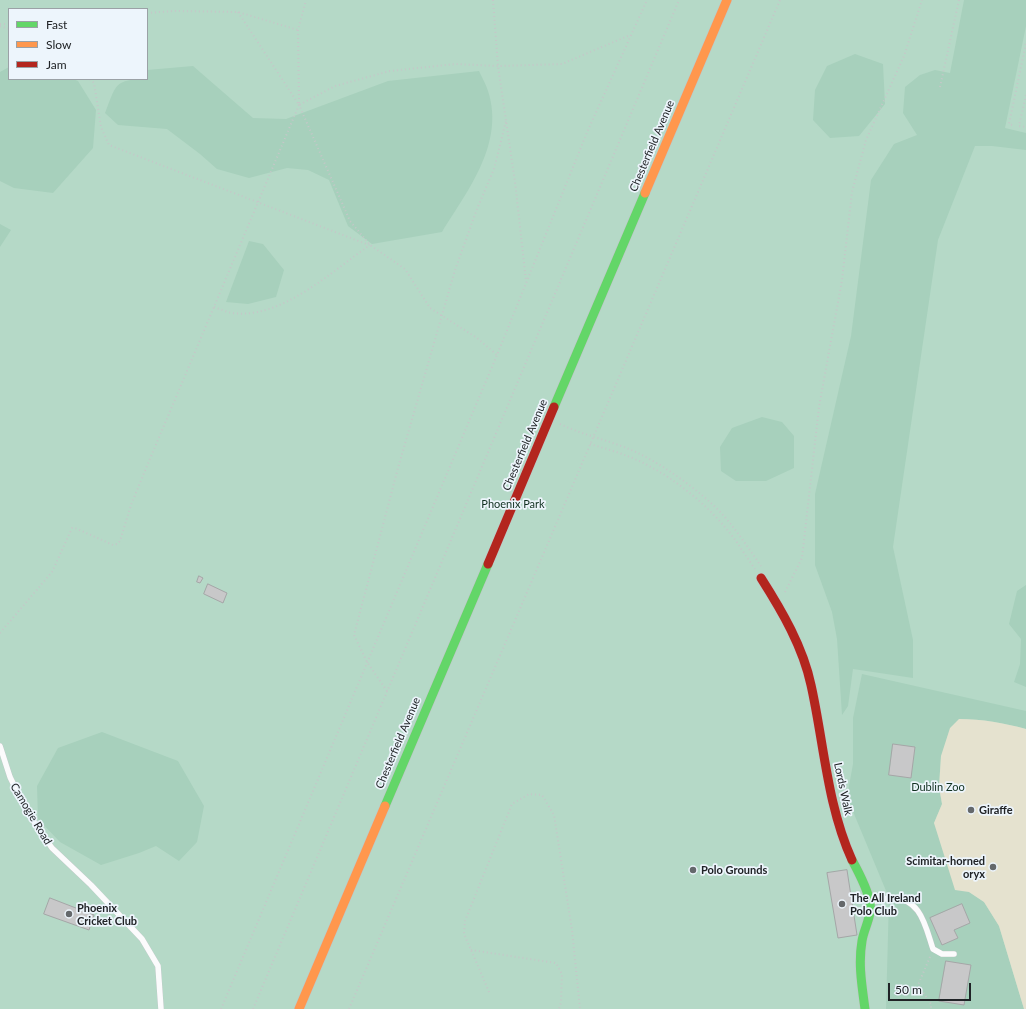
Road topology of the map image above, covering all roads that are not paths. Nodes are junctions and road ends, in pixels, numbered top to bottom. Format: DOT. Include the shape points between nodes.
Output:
graph roads {
  1 [pos="727,0"];
  2 [pos="762,574"];
  3 [pos="0,746"];
  4 [pos="870,902"];
  5 [pos="954,954"];
  6 [pos="161,1009"];
  7 [pos="299,1009"];
  8 [pos="864,1009"];
  1 -- 7 [label="street, Chesterfield Avenue"];
  2 -- 4 [label="street, Lords Walk" via="800,649 810,684 836,817 843,840"];
  3 -- 6 [label="lane, Camogie Road" via="10,777 28,812 52,848 92,885 142,939 158,966"];
  4 -- 5 [label="lane" via="889,898 914,905 921,915 933,949 942,954"];
  4 -- 8 [label="street, Lords Walk" via="870,917 862,940 860,957"];
}
